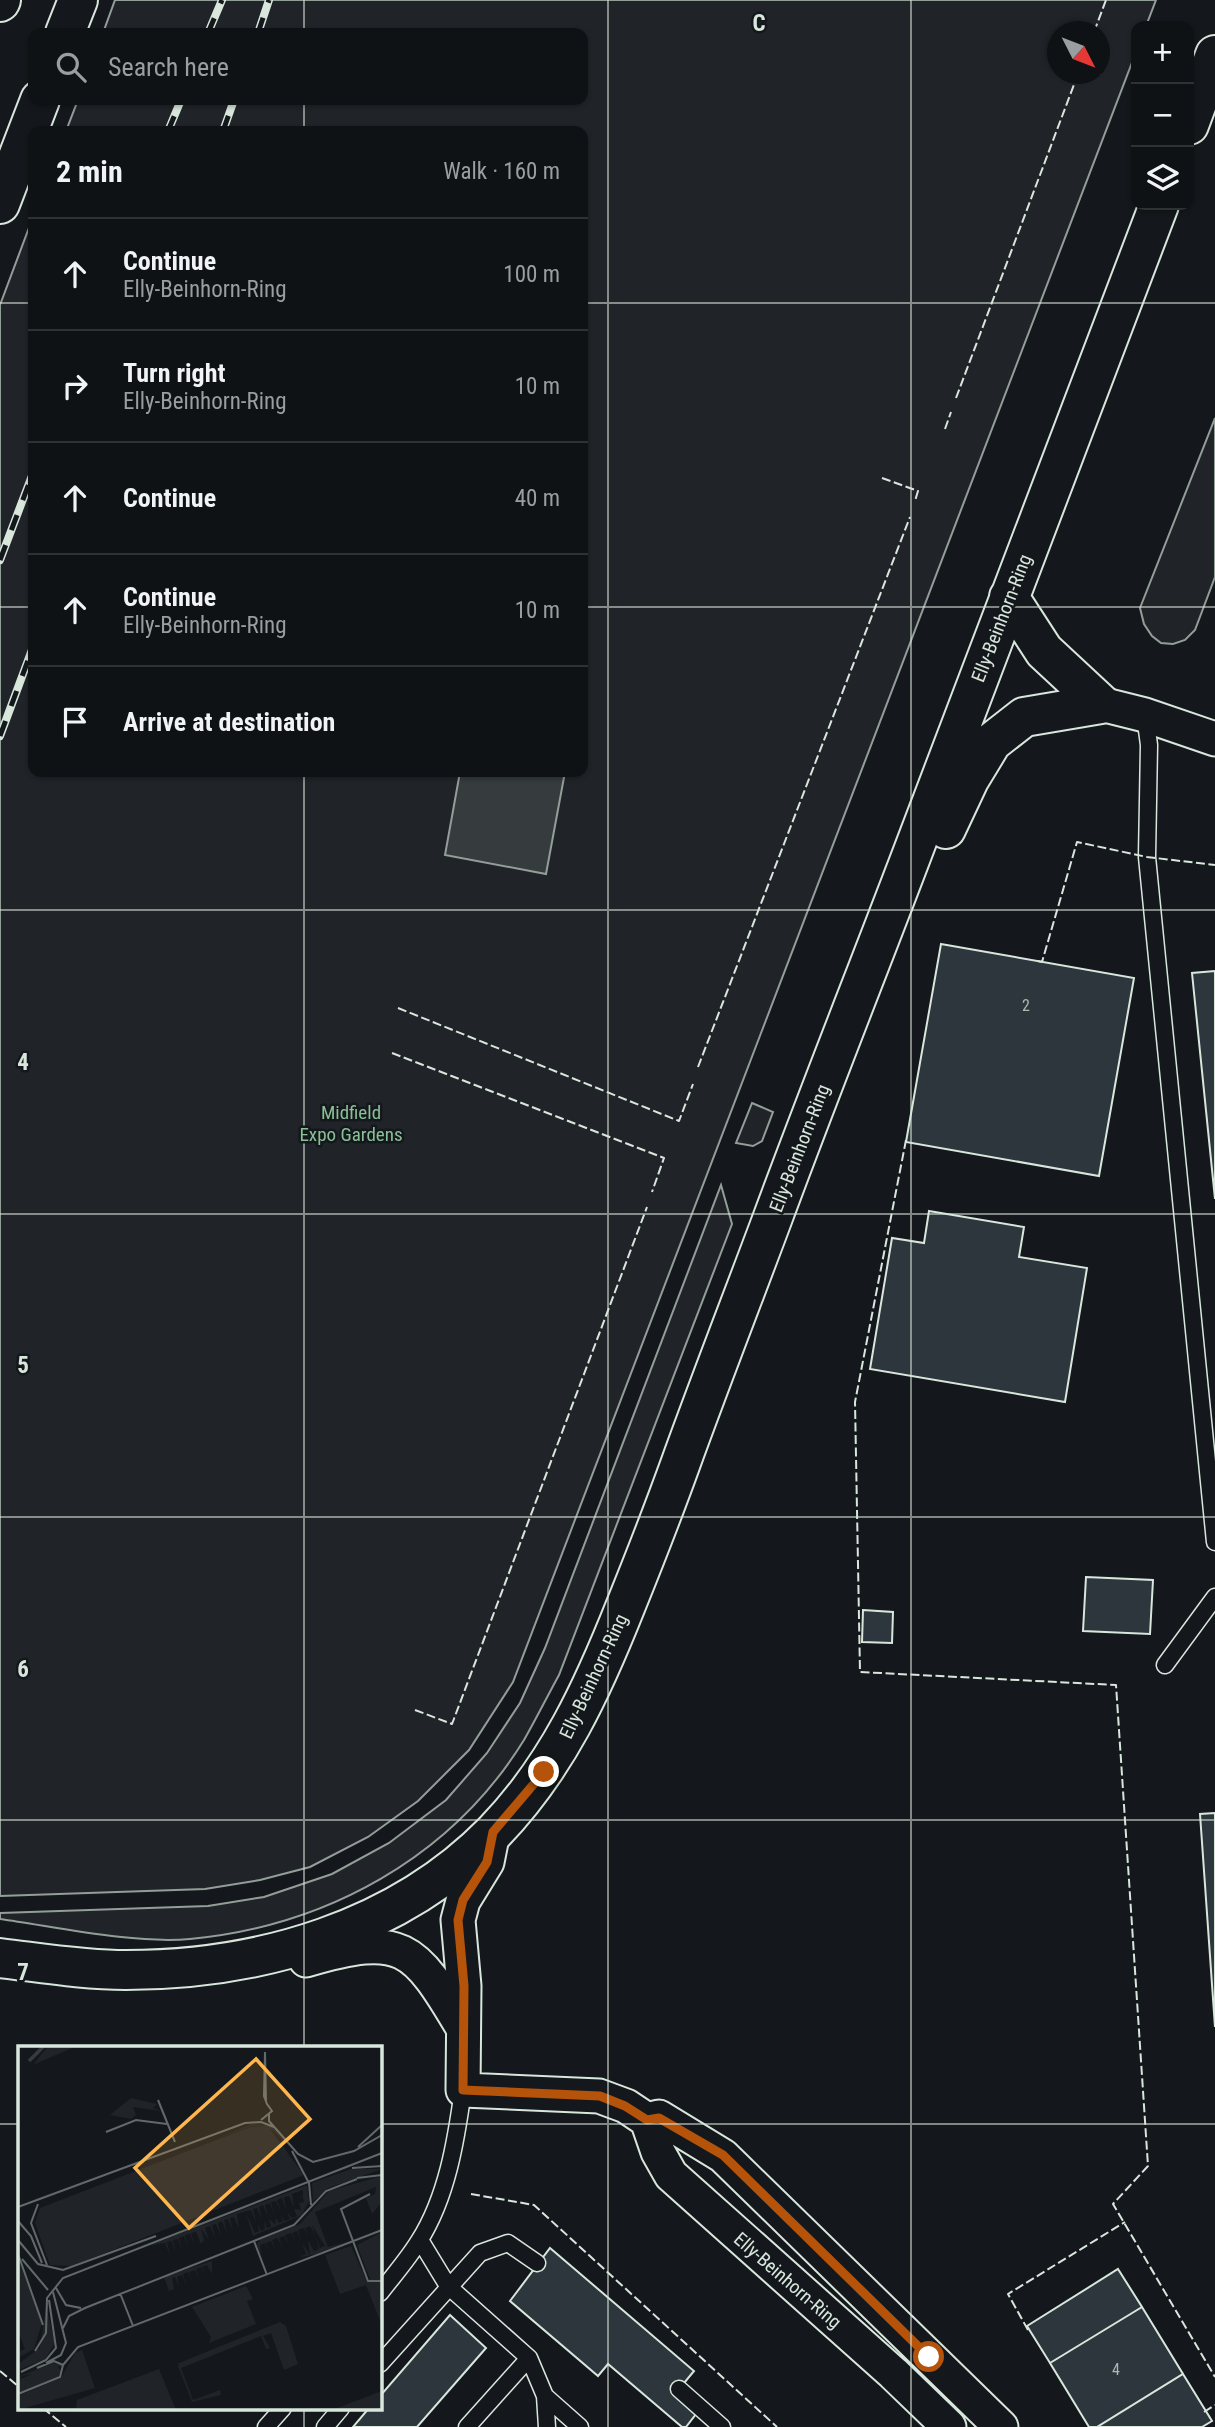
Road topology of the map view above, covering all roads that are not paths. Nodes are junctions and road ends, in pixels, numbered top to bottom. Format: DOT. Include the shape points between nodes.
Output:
graph roads {
  1 [pos="78,0"];
  2 [pos="67,28"];
  3 [pos="1215,55"];
  4 [pos="38,105"];
  5 [pos="1194,112"];
  6 [pos="30,126"];
  7 [pos="28,131"];
  8 [pos="0,204"];
  9 [pos="1157,210"];
  10 [pos="1009,597"];
  11 [pos="1101,704"];
  12 [pos="1145,715"];
  13 [pos="1215,739"];
  14 [pos="907,868"];
  15 [pos="1215,1542"];
  16 [pos="1215,1597"];
  17 [pos="1165,1664"];
  18 [pos="493,1832"];
  19 [pos="273,1955"];
  20 [pos="1,1958"];
  21 [pos="465,2031"];
  22 [pos="463,2090"];
  23 [pos="647,2120"];
  24 [pos="420,2240"];
  25 [pos="537,2263"];
  26 [pos="448,2286"];
  27 [pos="382,2290"];
  28 [pos="530,2358"];
  29 [pos="382,2362"];
  30 [pos="679,2389"];
  31 [pos="545,2396"];
  32 [pos="281,2410"];
  33 [pos="339,2410"];
  34 [pos="266,2427"];
  35 [pos="324,2427"];
  36 [pos="467,2427"];
  37 [pos="547,2427"];
  38 [pos="580,2427"];
  39 [pos="722,2427"];
  40 [pos="949,2427"];
  41 [pos="1001,2427"];
  1 -- 2 [label="main road"];
  3 -- 5 [label="main road"];
  4 -- 6 [label="main road"];
  7 -- 8 [label="main road"];
  9 -- 10 [label="main road, Elly-Beinhorn-Ring"];
  10 -- 11 [label="main road" via="1044,651"];
  10 -- 14 [label="main road, Elly-Beinhorn-Ring"];
  11 -- 12 [label="street"];
  11 -- 14 [label="main road" via="1024,717 992,742 937,848"];
  12 -- 13 [label="street"];
  12 -- 15 [label="lane" via="1149,745 1147,857"];
  14 -- 18 [label="main road, Elly-Beinhorn-Ring" via="601,1670 544,1772"];
  16 -- 17 [label="lane"];
  18 -- 19 [label="main road, Elly-Beinhorn-Ring" via="461,1861 386,1912"];
  18 -- 21 [label="street" via="487,1862 463,1900 458,1920"];
  19 -- 20 [label="main road, Elly-Beinhorn-Ring" via="125,1970"];
  19 -- 21 [label="street, Elly-Beinhorn-Ring" via="304,1961 344,1949 391,1947 425,1969"];
  21 -- 22 [label="street"];
  22 -- 23 [label="street, Elly-Beinhorn-Ring" via="600,2096"];
  22 -- 24 [label="lane" via="441,2193"];
  23 -- 40 [label="street, Elly-Beinhorn-Ring" via="671,2175"];
  23 -- 41 [label="street, Elly-Beinhorn-Ring" via="659,2118 723,2155"];
  24 -- 26 [label="lane"];
  24 -- 27 [label="lane"];
  25 -- 26 [label="lane" via="508,2243 480,2253"];
  26 -- 28 [label="lane"];
  26 -- 29 [label="lane"];
  28 -- 31 [label="lane"];
  28 -- 36 [label="lane"];
  30 -- 39 [label="lane"];
  31 -- 37 [label="lane"];
  31 -- 38 [label="lane"];
  32 -- 34 [label="lane"];
  33 -- 35 [label="lane"];
}
